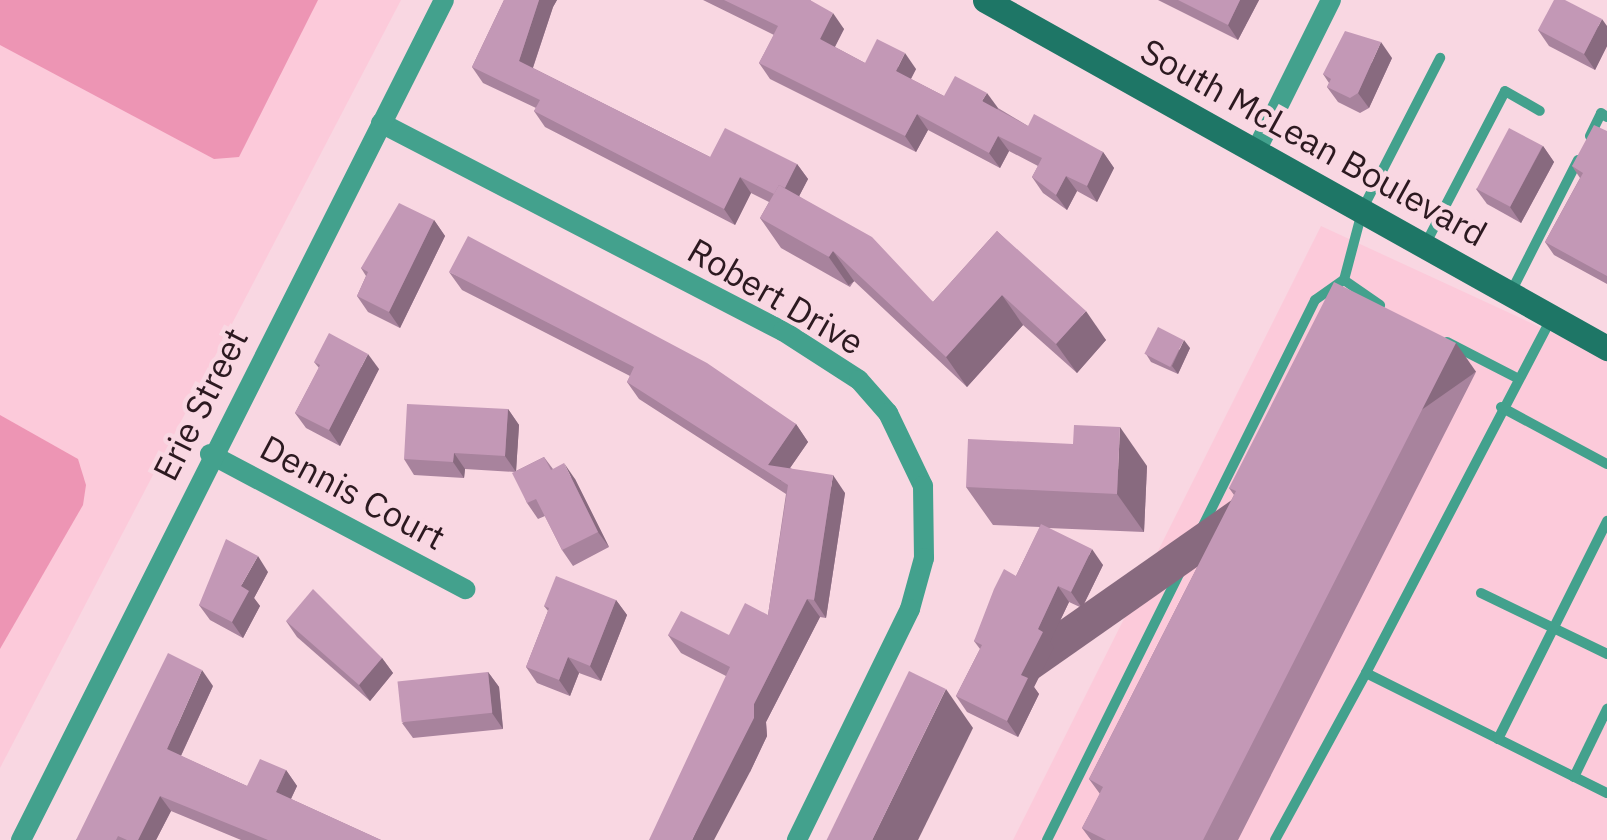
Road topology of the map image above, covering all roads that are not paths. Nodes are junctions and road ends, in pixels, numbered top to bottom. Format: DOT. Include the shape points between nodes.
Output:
graph roads {
  1 [pos="444,0"];
  2 [pos="985,0"];
  3 [pos="1331,0"];
  4 [pos="1440,58"];
  5 [pos="1540,111"];
  6 [pos="1607,116"];
  7 [pos="381,122"];
  8 [pos="1258,147"];
  9 [pos="1363,208"];
  10 [pos="1426,244"];
  11 [pos="1344,280"];
  12 [pos="1510,292"];
  13 [pos="1392,312"];
  14 [pos="1552,317"];
  15 [pos="1436,336"];
  16 [pos="1607,348"];
  17 [pos="1517,378"];
  18 [pos="1500,407"];
  19 [pos="210,454"];
  20 [pos="1607,464"];
  21 [pos="1607,521"];
  22 [pos="465,589"];
  23 [pos="1481,593"];
  24 [pos="1553,628"];
  25 [pos="1607,654"];
  26 [pos="1366,674"];
  27 [pos="1607,709"];
  28 [pos="1603,728"];
  29 [pos="1498,739"];
  30 [pos="1574,777"];
  31 [pos="1607,793"];
  32 [pos="21,840"];
  33 [pos="797,840"];
  34 [pos="1047,840"];
  35 [pos="1275,840"];
  1 -- 7 [label="street, Erie Street"];
  2 -- 8 [label="main road, South McLean Boulevard"];
  3 -- 8 [label="street"];
  4 -- 9 [label="lane"];
  5 -- 10 [label="lane" via="1506,92"];
  6 -- 12 [label="lane" via="1602,113"];
  7 -- 19 [label="street, Erie Street"];
  7 -- 33 [label="street, Robert Drive" via="783,332 859,380 888,412 916,466 928,510 914,592"];
  8 -- 9 [label="main road, South McLean Boulevard"];
  9 -- 10 [label="main road, South McLean Boulevard"];
  9 -- 11 [label="lane"];
  10 -- 12 [label="main road, South McLean Boulevard"];
  11 -- 13 [label="lane"];
  11 -- 34 [label="lane" via="1315,300"];
  12 -- 14 [label="main road, South McLean Boulevard"];
  14 -- 16 [label="main road, South McLean Boulevard"];
  14 -- 17 [label="lane"];
  15 -- 17 [label="lane"];
  17 -- 18 [label="lane"];
  18 -- 20 [label="lane"];
  18 -- 26 [label="lane"];
  19 -- 22 [label="street, Dennis Court"];
  19 -- 32 [label="street, Erie Street"];
  21 -- 24 [label="lane"];
  23 -- 24 [label="lane"];
  24 -- 25 [label="lane"];
  24 -- 29 [label="lane"];
  26 -- 29 [label="lane"];
  26 -- 35 [label="lane"];
  27 -- 28 [label="lane"];
  28 -- 30 [label="lane"];
  29 -- 30 [label="lane"];
  30 -- 31 [label="lane"];
}
